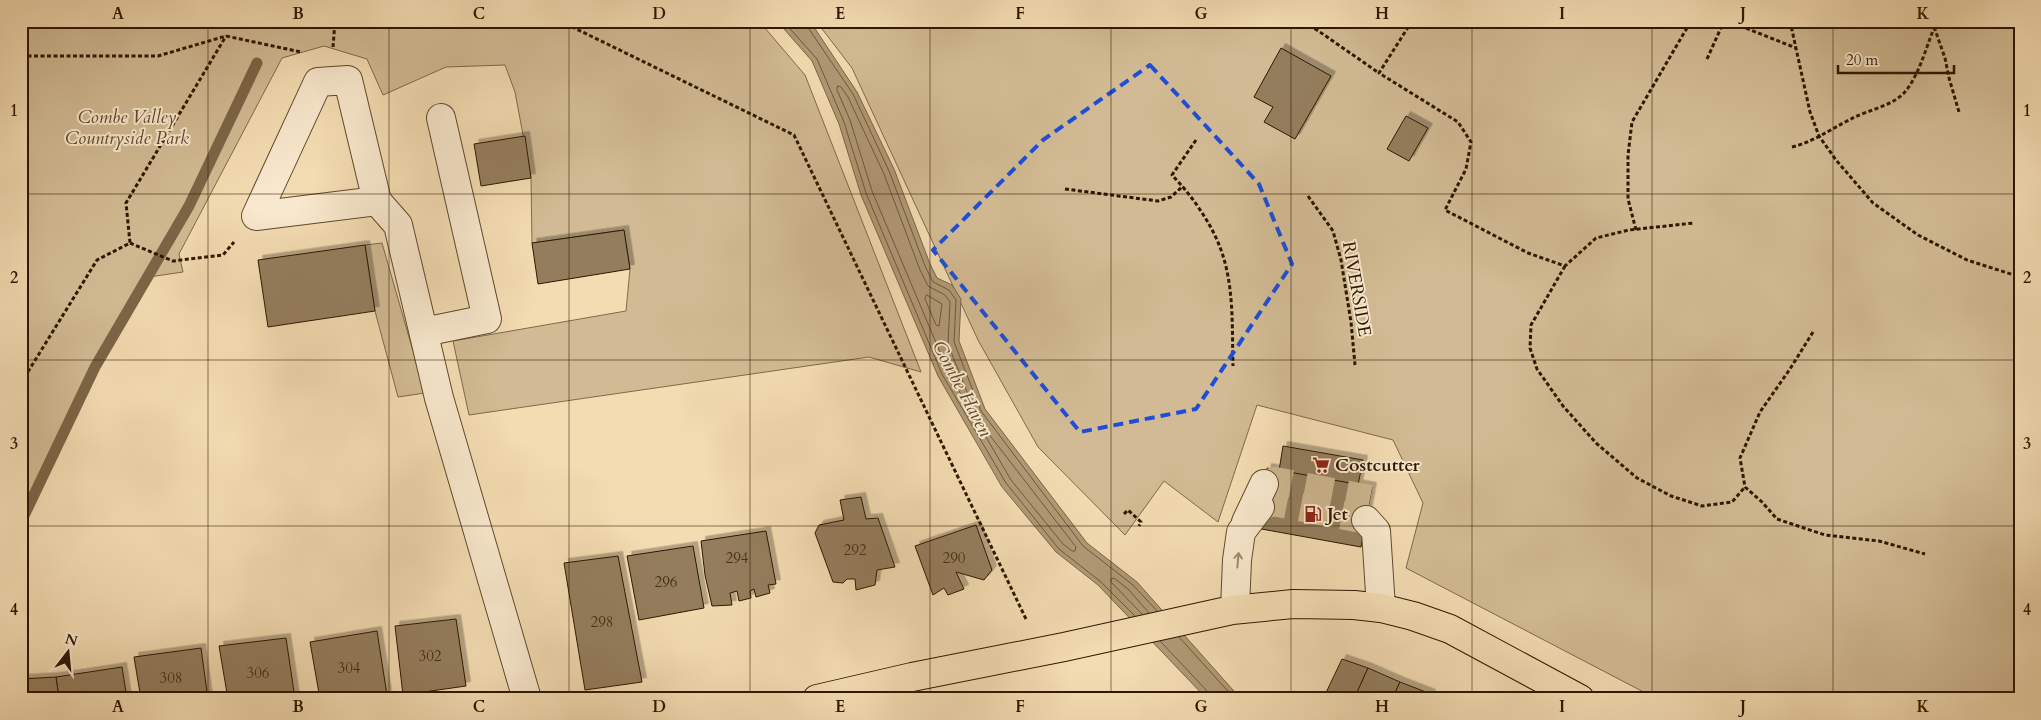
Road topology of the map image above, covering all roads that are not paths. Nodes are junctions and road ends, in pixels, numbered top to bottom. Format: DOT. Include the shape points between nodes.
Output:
graph roads {
  1 [pos="441,118"];
  2 [pos="377,201"];
  3 [pos="424,332"];
  4 [pos="1262,495"];
  5 [pos="1368,510"];
  6 [pos="1381,608"];
  7 [pos="1235,609"];
  8 [pos="527,699"];
  9 [pos="817,699"];
  10 [pos="1580,699"];
  1 -- 3 [label="lane" via="487,319"];
  2 -- 2 [label="lane" via="348,80 318,82 256,216"];
  2 -- 3 [label="lane" via="398,225"];
  3 -- 8 [label="lane" via="439,398"];
  7 -- 4 [label="lane, one-way" via="1241,532"];
  5 -- 6 [label="lane" via="1376,531"];
  6 -- 7 [label="highway" via="1293,604"];
  6 -- 10 [label="highway" via="1450,629"];
  7 -- 9 [label="highway"];
}
